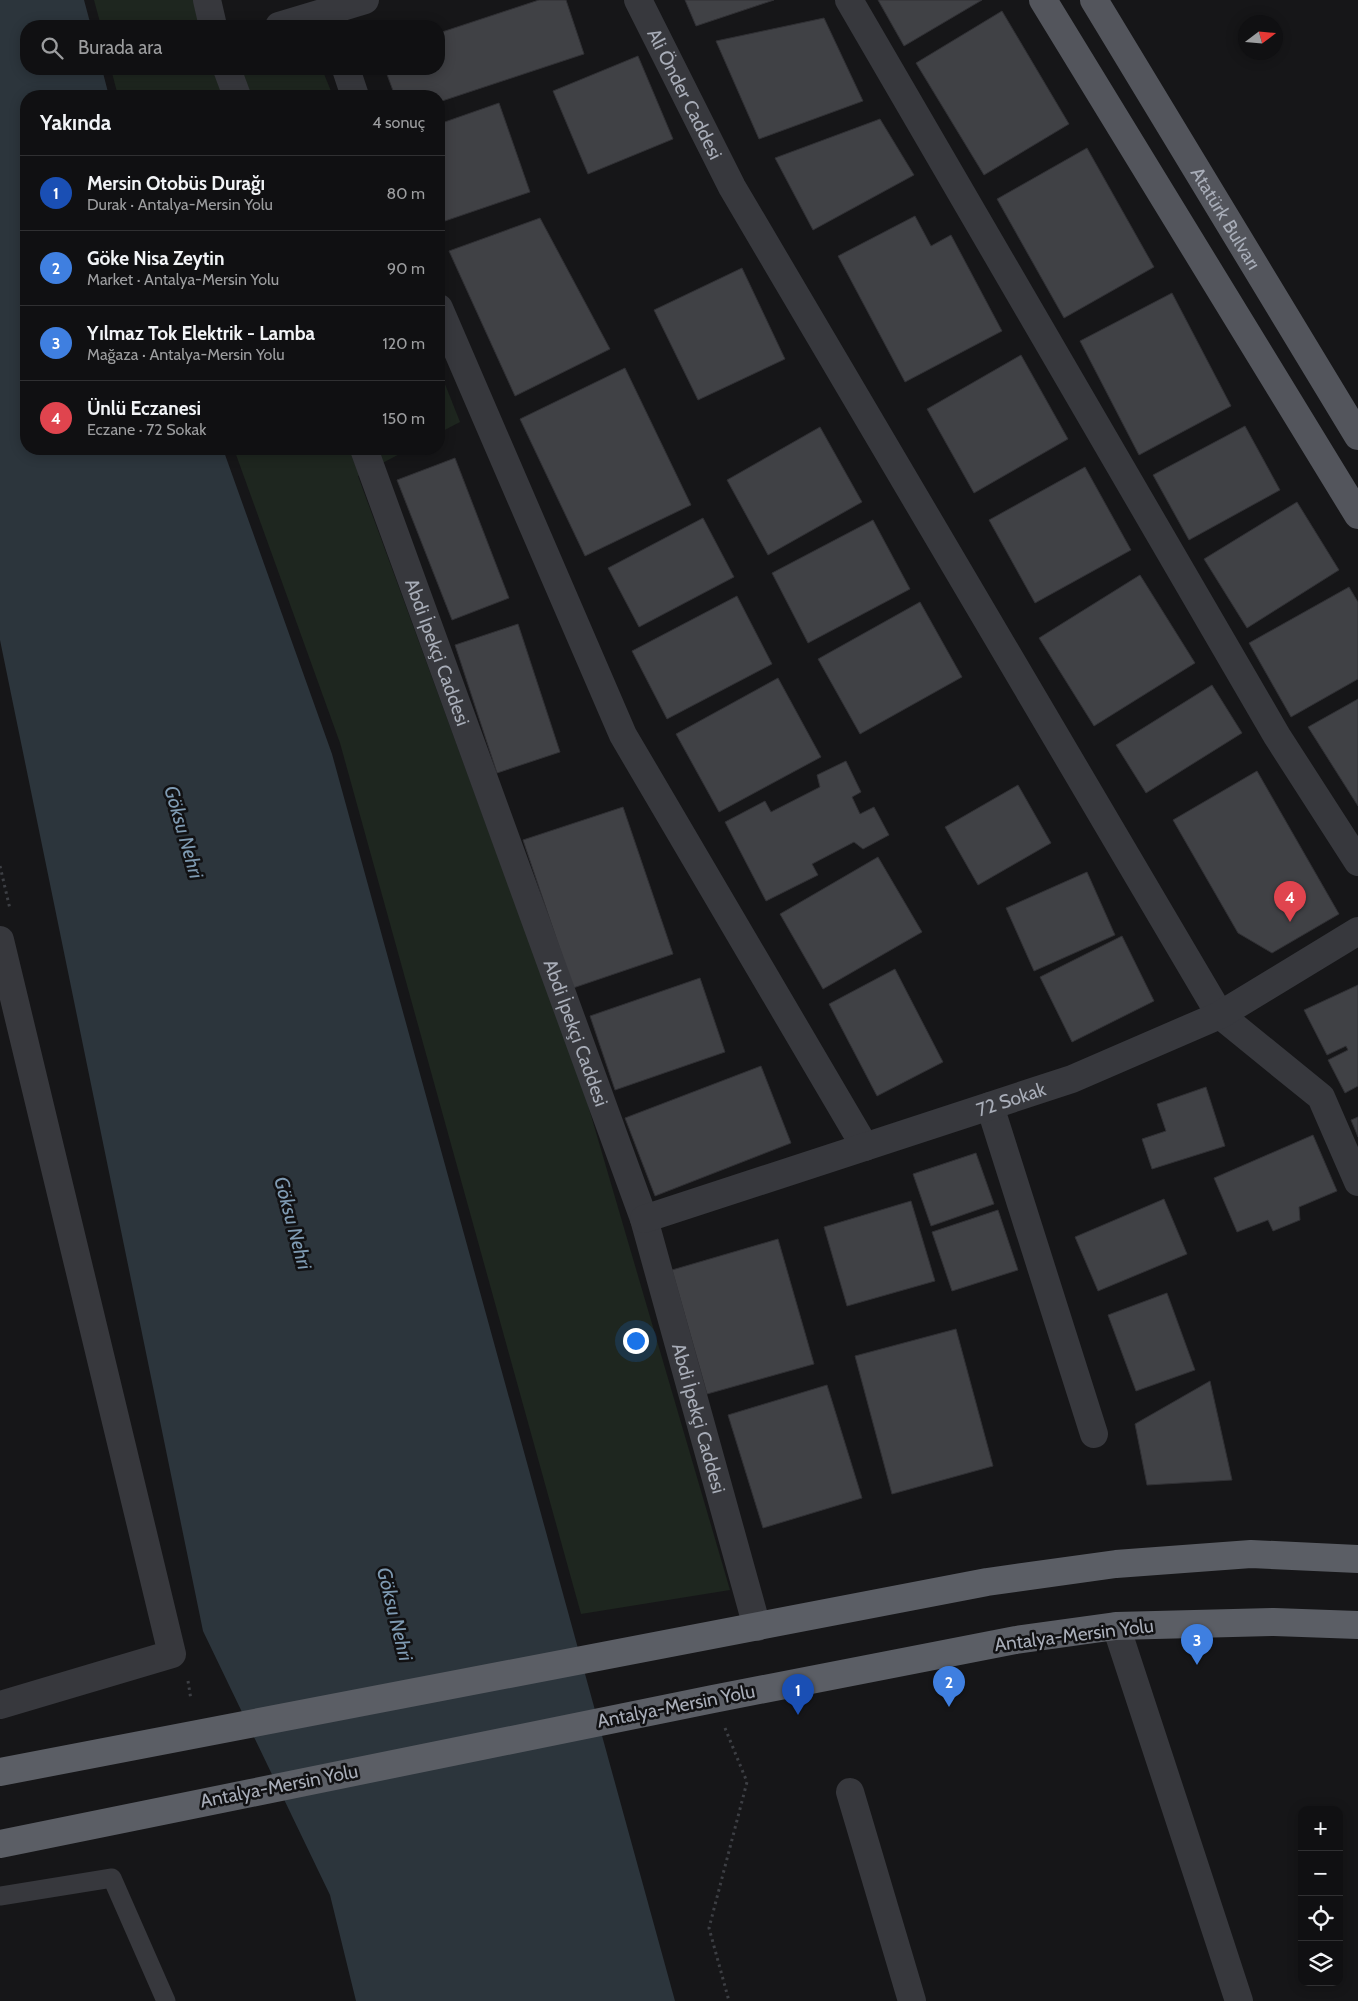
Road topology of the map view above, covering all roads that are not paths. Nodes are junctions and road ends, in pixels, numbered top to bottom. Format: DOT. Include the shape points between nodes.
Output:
graph roads {
  1 [pos="207,0"];
  2 [pos="364,0"];
  3 [pos="638,0"];
  4 [pos="849,0"];
  5 [pos="1043,0"];
  6 [pos="1094,0"];
  7 [pos="330,19"];
  8 [pos="212,20"];
  9 [pos="229,75"];
  10 [pos="348,75"];
  11 [pos="235,90"];
  12 [pos="353,90"];
  13 [pos="445,322"];
  14 [pos="1358,436"];
  15 [pos="366,455"];
  16 [pos="1358,514"];
  17 [pos="1358,862"];
  18 [pos="1358,931"];
  19 [pos="0,940"];
  20 [pos="1220,1015"];
  21 [pos="990,1106"];
  22 [pos="864,1147"];
  23 [pos="1358,1182"];
  24 [pos="644,1219"];
  25 [pos="1094,1434"];
  26 [pos="1358,1559"];
  27 [pos="1116,1626"];
  28 [pos="1358,1626"];
  29 [pos="757,1627"];
  30 [pos="0,1705"];
  31 [pos="0,1772"];
  32 [pos="850,1792"];
  33 [pos="0,1844"];
  34 [pos="0,1896"];
  35 [pos="166,2001"];
  36 [pos="912,2001"];
  37 [pos="1239,2001"];
  1 -- 8 [label="street"];
  2 -- 7 [label="street"];
  3 -- 20 [label="street, Ali Önder Caddesi" via="732,187"];
  4 -- 17 [label="street" via="1277,736"];
  5 -- 16 [label="main road"];
  6 -- 14 [label="main road, Atatürk Bulvarı"];
  9 -- 11 [label="street"];
  10 -- 12 [label="street"];
  13 -- 22 [label="street" via="624,735"];
  15 -- 24 [label="street, Abdi İpekçi Caddesi"];
  18 -- 20 [label="street, 72 Sokak"];
  19 -- 30 [label="street" via="172,1654"];
  20 -- 21 [label="street, 72 Sokak" via="1072,1079"];
  20 -- 23 [label="street" via="1321,1097"];
  21 -- 22 [label="street, 72 Sokak"];
  21 -- 25 [label="street"];
  22 -- 24 [label="street, 72 Sokak"];
  24 -- 29 [label="street, Abdi İpekçi Caddesi"];
  26 -- 29 [label="highway" via="1251,1554 1116,1564 987,1582"];
  27 -- 28 [label="highway, Antalya-Mersin Yolu" via="1274,1622"];
  27 -- 33 [label="highway, Antalya-Mersin Yolu" via="1016,1640 712,1698"];
  27 -- 37 [label="street"];
  29 -- 31 [label="highway"];
  32 -- 36 [label="street"];
  34 -- 35 [label="lane" via="112,1878"];
}
